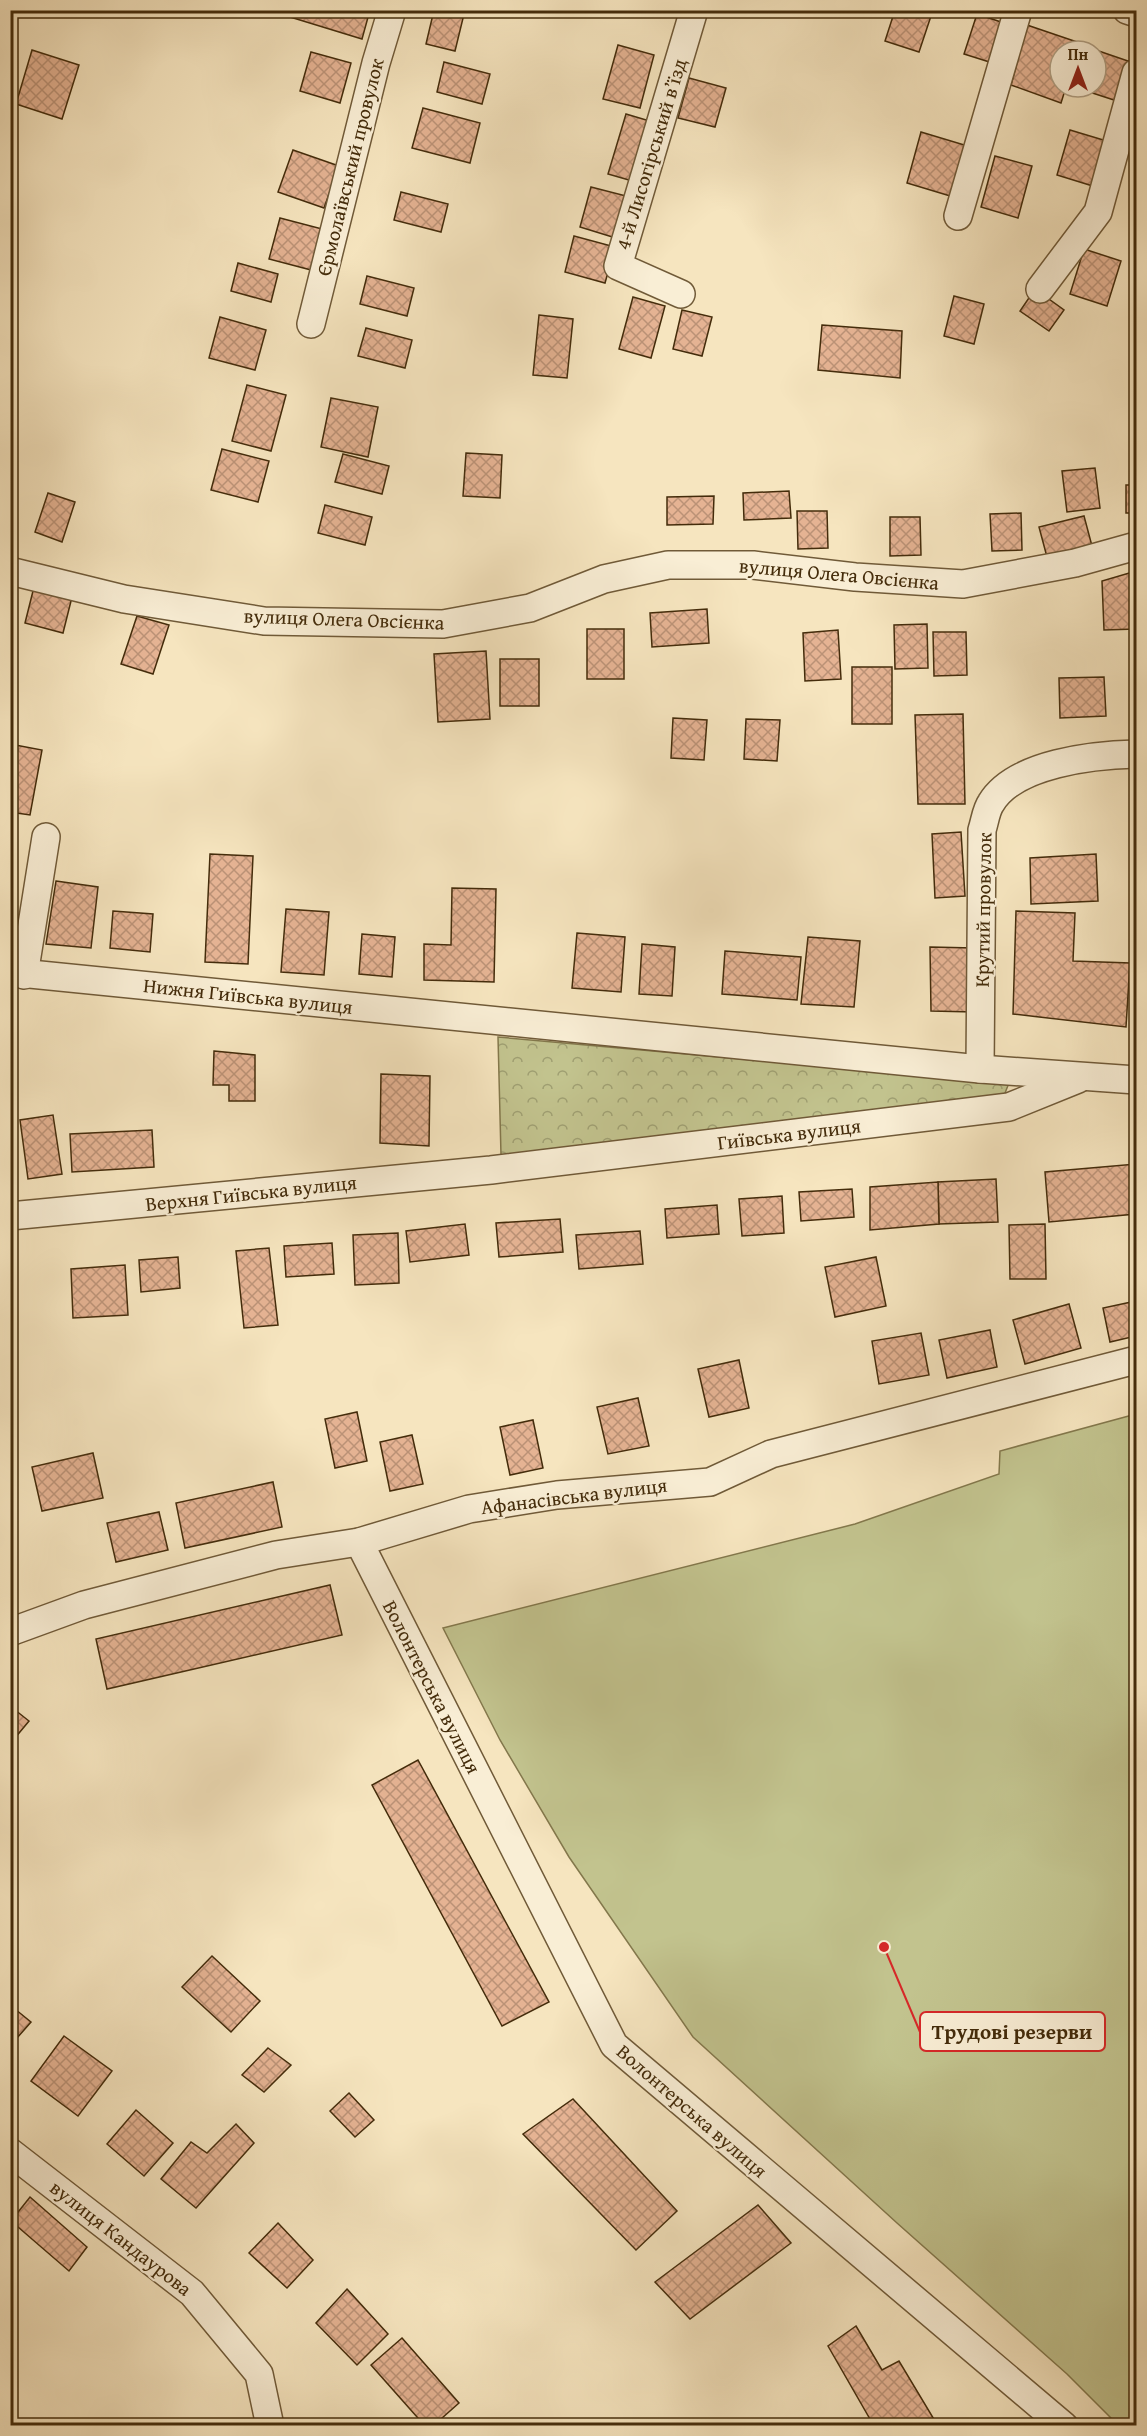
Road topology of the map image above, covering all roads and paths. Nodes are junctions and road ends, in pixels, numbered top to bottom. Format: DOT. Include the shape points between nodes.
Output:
graph roads {
  1 [pos="392,10"];
  2 [pos="694,10"];
  3 [pos="1018,10"];
  4 [pos="1127,10"];
  5 [pos="1137,14"];
  6 [pos="1137,73"];
  7 [pos="958,216"];
  8 [pos="1040,289"];
  9 [pos="681,294"];
  10 [pos="311,324"];
  11 [pos="1137,546"];
  12 [pos="10,571"];
  13 [pos="1137,754"];
  14 [pos="46,837"];
  15 [pos="17,974"];
  16 [pos="485,1019"];
  17 [pos="980,1069"];
  18 [pos="1082,1077"];
  19 [pos="1137,1080"];
  20 [pos="491,1170"];
  21 [pos="10,1216"];
  22 [pos="1137,1360"];
  23 [pos="359,1542"];
  24 [pos="10,1632"];
  25 [pos="10,2152"];
  26 [pos="270,2426"];
  27 [pos="1064,2426"];
  1 -- 10 [label="street, Єрмолаївський провулок"];
  2 -- 9 [label="street, 4-й Лисогірський в’їзд" via="618,266"];
  3 -- 7 [label="street"];
  4 -- 5 [label="street"];
  6 -- 8 [label="street" via="1098,212"];
  11 -- 12 [label="street, вулиця Олега Овсієнка" via="1075,563 963,584 753,565 668,566 604,579 530,608 443,624 264,621 124,599"];
  13 -- 17 [label="street, Крутий провулок" via="1080,759 1035,770 1001,789 990,804 982,830"];
  14 -- 15 [label="street"];
  15 -- 16 [label="street, Нижня Гиївська вулиця"];
  16 -- 17 [label="street, Гиївська вулиця"];
  17 -- 18 [label="street, Гиївська вулиця"];
  18 -- 19 [label="street, Гиївська вулиця"];
  18 -- 20 [label="street, Гиївська вулиця" via="1009,1107"];
  20 -- 21 [label="street, Верхня Гиївська вулиця"];
  22 -- 23 [label="street, Афанасівська вулиця" via="771,1454 710,1482 557,1495 470,1509"];
  23 -- 24 [label="street, Афанасівська вулиця" via="276,1555 84,1605"];
  23 -- 27 [label="street, Волонтерська вулиця" via="614,2045"];
  25 -- 26 [label="street, вулиця Кандаурова" via="192,2293 259,2374"];
}
